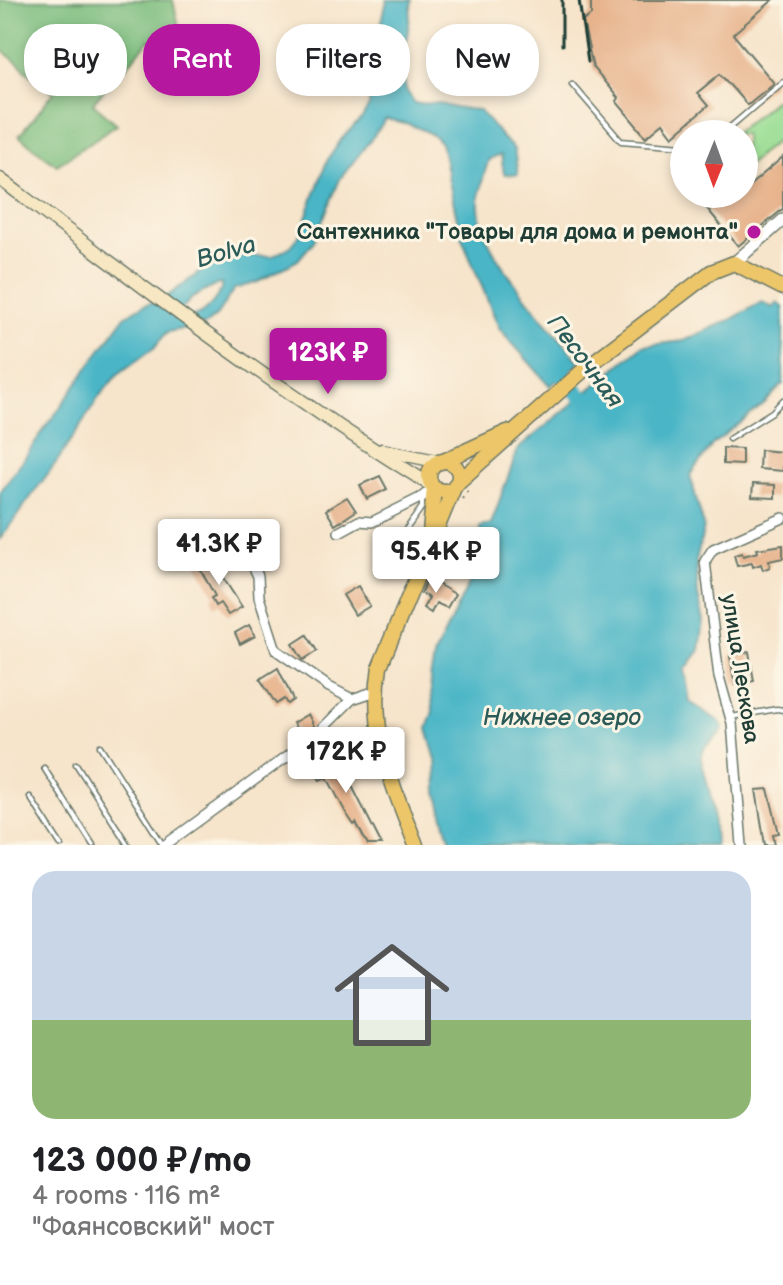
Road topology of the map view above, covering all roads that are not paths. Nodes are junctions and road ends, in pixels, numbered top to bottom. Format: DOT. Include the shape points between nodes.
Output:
graph roads {
  1 [pos="783,82"];
  2 [pos="572,84"];
  3 [pos="738,120"];
  4 [pos="670,145"];
  5 [pos="0,179"];
  6 [pos="783,220"];
  7 [pos="734,263"];
  8 [pos="783,288"];
  9 [pos="783,400"];
  10 [pos="522,425"];
  11 [pos="729,439"];
  12 [pos="371,448"];
  13 [pos="441,462"];
  14 [pos="434,487"];
  15 [pos="462,487"];
  16 [pos="422,497"];
  17 [pos="783,518"];
  18 [pos="339,532"];
  19 [pos="216,535"];
  20 [pos="402,535"];
  21 [pos="429,549"];
  22 [pos="376,691"];
  23 [pos="352,699"];
  24 [pos="783,710"];
  25 [pos="731,717"];
  26 [pos="100,746"];
  27 [pos="76,764"];
  28 [pos="44,768"];
  29 [pos="30,797"];
  30 [pos="61,845"];
  31 [pos="93,845"];
  32 [pos="128,845"];
  33 [pos="164,845"];
  34 [pos="416,845"];
  35 [pos="742,845"];
  1 -- 3 [label="lane"];
  2 -- 4 [label="lane" via="621,141"];
  5 -- 12 [label="main road"];
  6 -- 7 [label="street"];
  7 -- 8 [label="main road"];
  7 -- 10 [label="main road" via="711,272 587,367"];
  9 -- 11 [label="lane"];
  10 -- 13 [label="main road"];
  10 -- 15 [label="main road"];
  12 -- 13 [label="main road"];
  12 -- 14 [label="main road"];
  13 -- 14 [label="main road" via="429,474"];
  13 -- 15 [label="main road" via="456,468"];
  14 -- 15 [label="main road"];
  14 -- 16 [label="street"];
  14 -- 21 [label="main road"];
  15 -- 21 [label="main road"];
  16 -- 18 [label="street"];
  16 -- 20 [label="lane" via="422,507"];
  17 -- 25 [label="street, улица Лескова" via="713,549 705,561 719,677"];
  19 -- 23 [label="street" via="249,558 276,650"];
  21 -- 22 [label="main road" via="380,666"];
  22 -- 23 [label="street"];
  22 -- 34 [label="main road" via="384,763"];
  23 -- 33 [label="street" via="315,736"];
  24 -- 25 [label="lane"];
  25 -- 35 [label="street, улица Лескова"];
  26 -- 33 [label="lane"];
  27 -- 32 [label="lane"];
  28 -- 31 [label="lane"];
  29 -- 30 [label="lane"];
}
